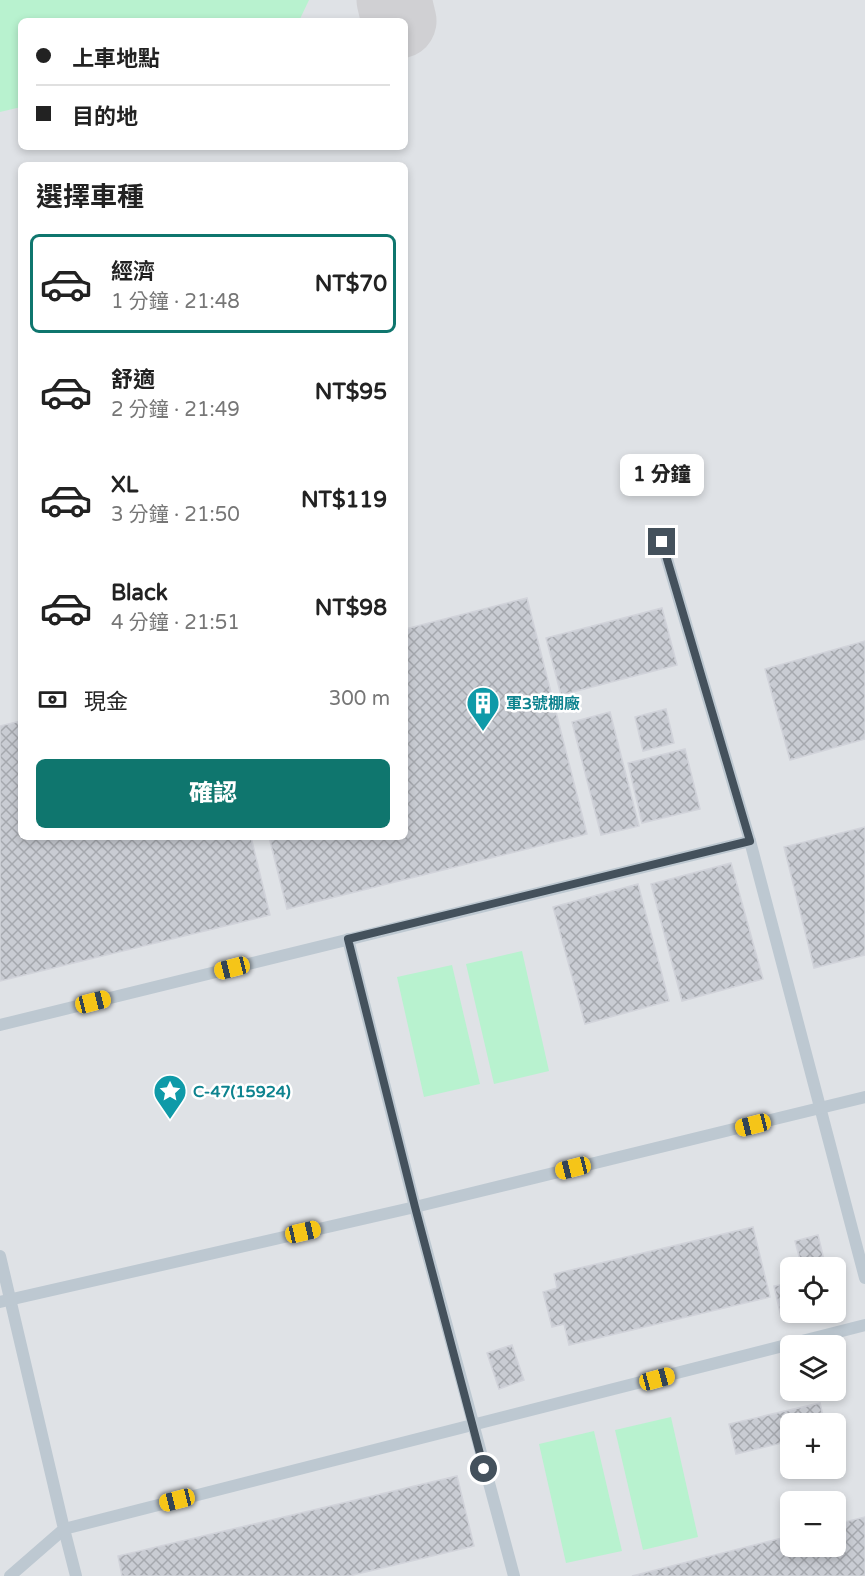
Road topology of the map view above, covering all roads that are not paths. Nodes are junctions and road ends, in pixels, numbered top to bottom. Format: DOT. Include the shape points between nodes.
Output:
graph roads {
  1 [pos="662,542"];
  2 [pos="750,841"];
  3 [pos="348,939"];
  4 [pos="0,1025"];
  5 [pos="865,1096"];
  6 [pos="821,1108"];
  7 [pos="415,1207"];
  8 [pos="0,1256"];
  9 [pos="865,1278"];
  10 [pos="5,1300"];
  11 [pos="865,1326"];
  12 [pos="472,1426"];
  13 [pos="64,1528"];
  14 [pos="10,1576"];
  15 [pos="76,1576"];
  16 [pos="514,1576"];
  1 -- 2 [label="lane"];
  2 -- 3 [label="lane"];
  2 -- 6 [label="lane"];
  3 -- 4 [label="lane"];
  3 -- 7 [label="lane"];
  5 -- 6 [label="lane"];
  6 -- 7 [label="lane"];
  6 -- 9 [label="lane"];
  7 -- 10 [label="lane"];
  7 -- 12 [label="lane"];
  8 -- 10 [label="lane"];
  10 -- 13 [label="lane"];
  11 -- 12 [label="lane"];
  12 -- 13 [label="lane"];
  12 -- 16 [label="lane"];
  13 -- 14 [label="lane"];
  13 -- 15 [label="lane"];
}
